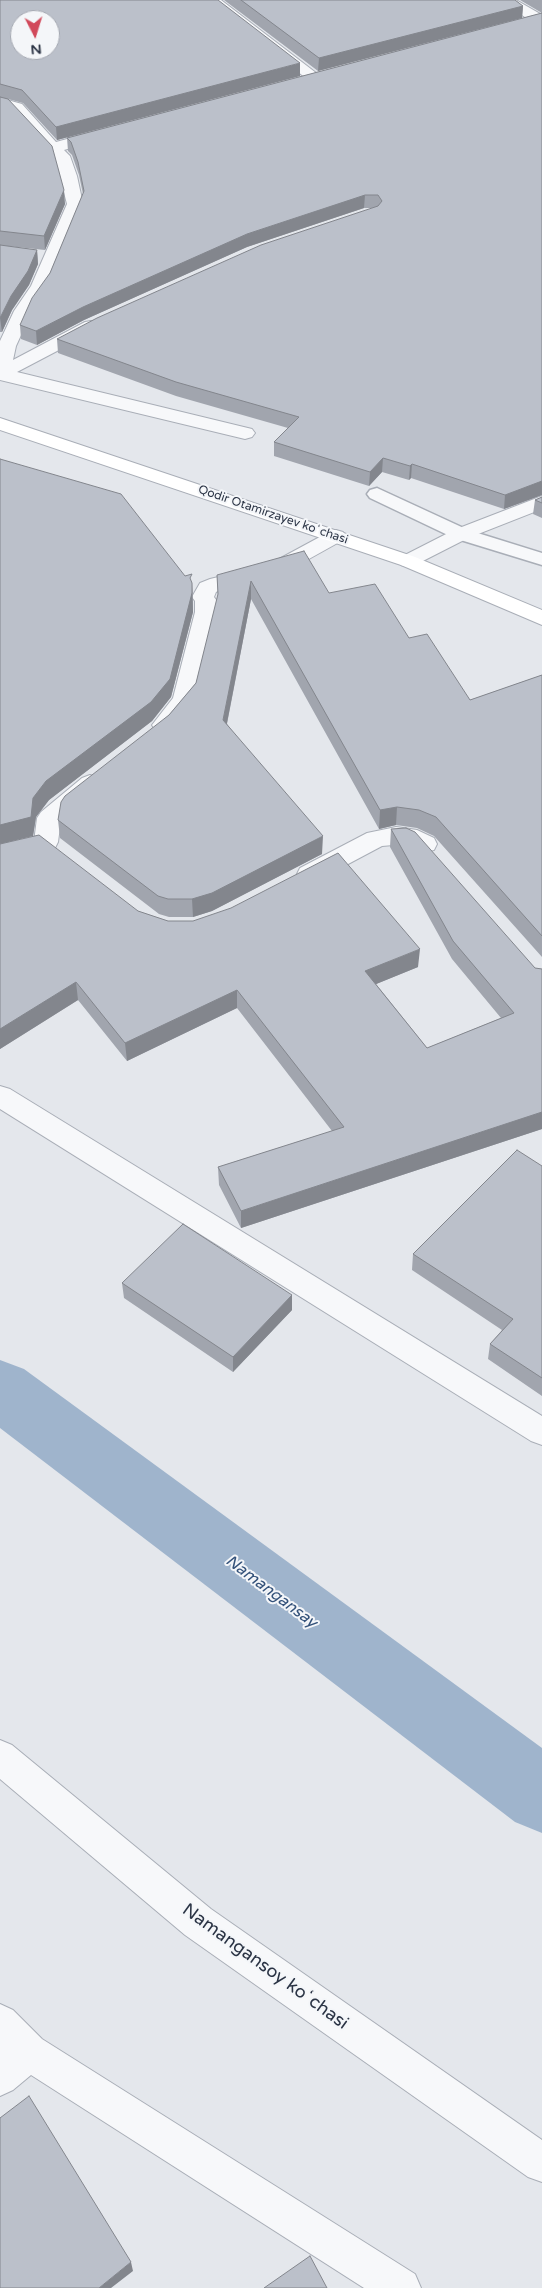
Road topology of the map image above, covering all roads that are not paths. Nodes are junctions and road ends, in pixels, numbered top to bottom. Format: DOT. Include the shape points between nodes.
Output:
graph roads {
  1 [pos="212,0"];
  2 [pos="506,0"];
  3 [pos="541,20"];
  4 [pos="520,25"];
  5 [pos="334,74"];
  6 [pos="316,79"];
  7 [pos="297,84"];
  8 [pos="0,103"];
  9 [pos="118,130"];
  10 [pos="52,148"];
  11 [pos="109,318"];
  12 [pos="0,373"];
  13 [pos="0,424"];
  14 [pos="245,433"];
  15 [pos="377,494"];
  16 [pos="542,502"];
  17 [pos="461,534"];
  18 [pos="336,536"];
  19 [pos="542,559"];
  20 [pos="408,561"];
  21 [pos="542,618"];
  22 [pos="145,740"];
  23 [pos="106,770"];
  24 [pos="45,847"];
  25 [pos="440,861"];
  26 [pos="290,884"];
  27 [pos="0,1096"];
  28 [pos="542,1432"];
  29 [pos="0,1757"];
  30 [pos="0,2023"];
  31 [pos="29,2052"];
  32 [pos="0,2077"];
  33 [pos="542,2163"];
  34 [pos="401,2288"];
  1 -- 6 [label="street"];
  2 -- 3 [label="street"];
  3 -- 4 [label="street"];
  5 -- 6 [label="street"];
  6 -- 7 [label="street"];
  8 -- 10 [label="street" via="16,107"];
  9 -- 10 [label="street"];
  10 -- 12 [label="street" via="62,156 75,204 43,257 40,286 23,311 7,346"];
  11 -- 12 [label="street"];
  12 -- 14 [label="street"];
  13 -- 18 [label="main road, Qodir Otamirzayev koʻchasi"];
  15 -- 17 [label="lane"];
  16 -- 17 [label="street"];
  17 -- 19 [label="lane"];
  17 -- 20 [label="street"];
  18 -- 20 [label="main road, Qodir Otamirzayev koʻchasi"];
  18 -- 22 [label="street" via="275,570 208,588 203,597 206,612 184,700 173,715"];
  20 -- 21 [label="main road, Qodir Otamirzayev koʻchasi"];
  23 -- 24 [label="street" via="53,812 49,818"];
  25 -- 26 [label="street" via="424,843 409,836 396,835 376,840"];
  27 -- 28 [label="street"];
  29 -- 33 [label="street, Namangansoy koʻchasi" via="198,1922"];
  30 -- 31 [label="street"];
  31 -- 32 [label="street"];
  31 -- 34 [label="street"];
}
